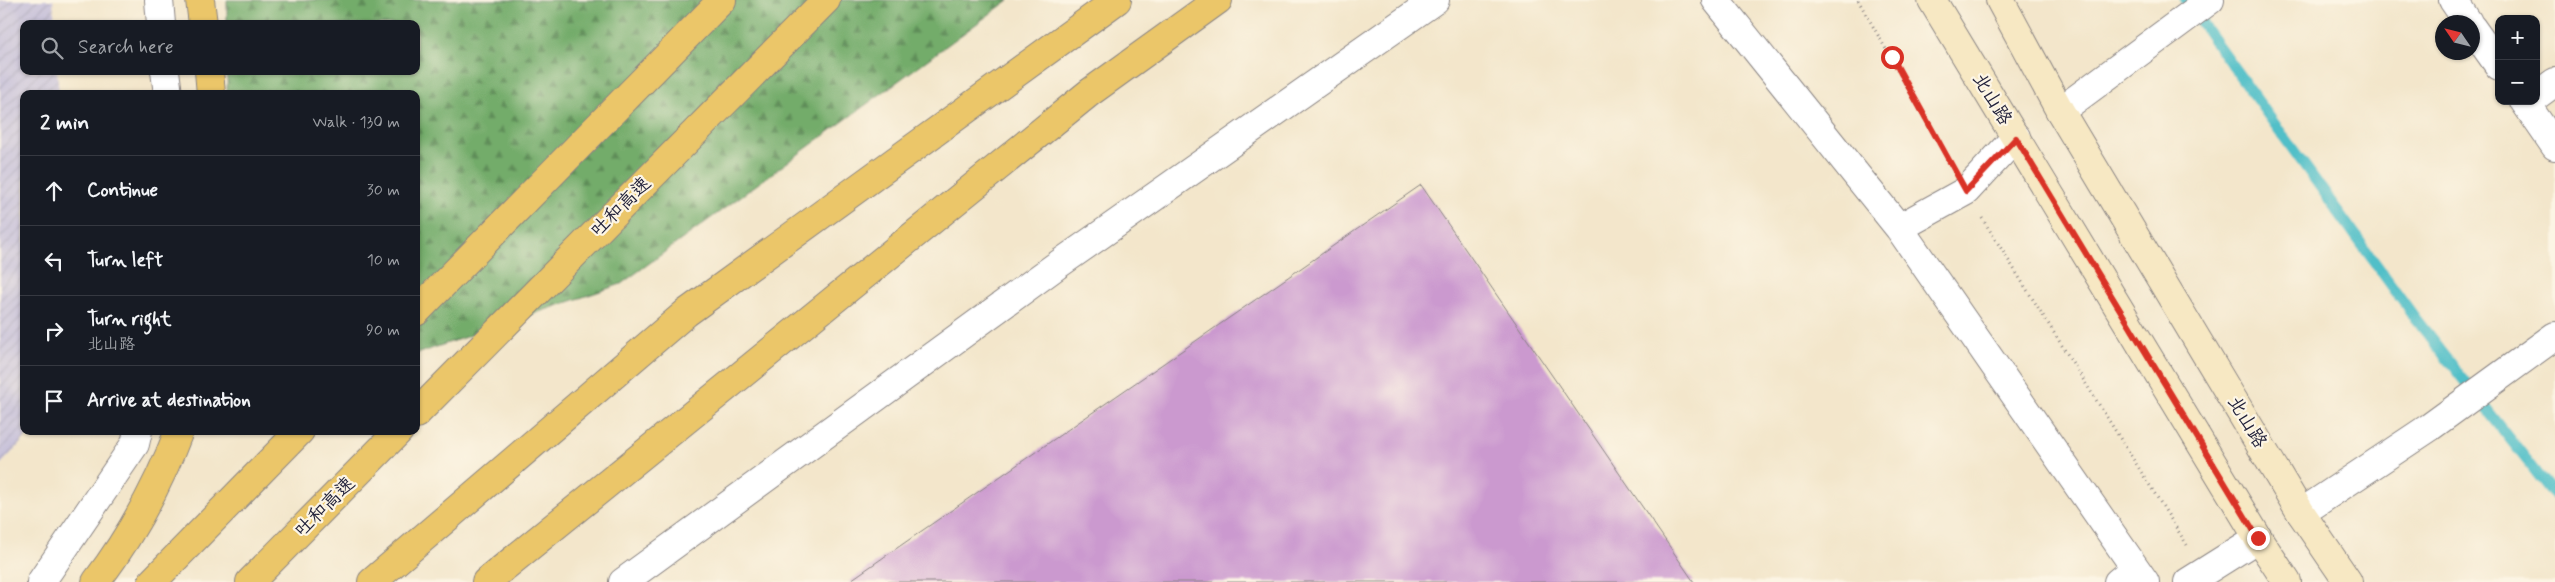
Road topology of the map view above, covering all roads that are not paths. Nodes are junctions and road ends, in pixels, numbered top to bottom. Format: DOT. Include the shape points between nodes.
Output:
graph roads {
  1 [pos="158,0"];
  2 [pos="200,0"];
  3 [pos="722,0"];
  4 [pos="826,0"];
  5 [pos="1117,0"];
  6 [pos="1218,0"];
  7 [pos="1435,0"];
  8 [pos="1716,0"];
  9 [pos="1932,0"];
  10 [pos="2000,0"];
  11 [pos="2210,0"];
  12 [pos="2453,0"];
  13 [pos="2463,15"];
  14 [pos="160,20"];
  15 [pos="202,20"];
  16 [pos="2480,39"];
  17 [pos="2495,60"];
  18 [pos="166,75"];
  19 [pos="209,75"];
  20 [pos="2555,82"];
  21 [pos="167,90"];
  22 [pos="211,90"];
  23 [pos="2540,92"];
  24 [pos="2531,105"];
  25 [pos="2060,111"];
  26 [pos="2016,138"];
  27 [pos="2555,146"];
  28 [pos="1899,228"];
  29 [pos="420,308"];
  30 [pos="2555,336"];
  31 [pos="420,410"];
  32 [pos="137,435"];
  33 [pos="178,435"];
  34 [pos="296,435"];
  35 [pos="395,435"];
  36 [pos="2301,514"];
  37 [pos="2258,538"];
  38 [pos="2196,576"];
  39 [pos="2133,577"];
  40 [pos="41,582"];
  41 [pos="96,582"];
  42 [pos="152,582"];
  43 [pos="250,582"];
  44 [pos="372,582"];
  45 [pos="486,582"];
  46 [pos="623,582"];
  47 [pos="2287,582"];
  48 [pos="2348,582"];
  1 -- 14 [label="street"];
  2 -- 15 [label="highway"];
  3 -- 29 [label="highway"];
  4 -- 31 [label="highway, 吐和高速"];
  5 -- 44 [label="highway" via="686,313"];
  6 -- 45 [label="highway" via="1089,94"];
  7 -- 46 [label="street" via="1056,266"];
  8 -- 28 [label="street"];
  9 -- 26 [label="main road, 北山路"];
  10 -- 25 [label="main road, 北山路"];
  11 -- 25 [label="street"];
  12 -- 13 [label="street"];
  16 -- 17 [label="street"];
  18 -- 21 [label="street"];
  19 -- 22 [label="highway"];
  20 -- 23 [label="street"];
  24 -- 27 [label="street"];
  25 -- 36 [label="main road, 北山路"];
  26 -- 28 [label="street" via="1966,191"];
  26 -- 37 [label="main road, 北山路"];
  28 -- 39 [label="street"];
  30 -- 36 [label="street" via="2430,427"];
  32 -- 40 [label="street" via="134,444"];
  33 -- 41 [label="highway" via="118,552"];
  34 -- 42 [label="highway"];
  35 -- 43 [label="highway, 吐和高速"];
  36 -- 48 [label="main road, 北山路"];
  37 -- 38 [label="street"];
  37 -- 47 [label="main road, 北山路"];
}
